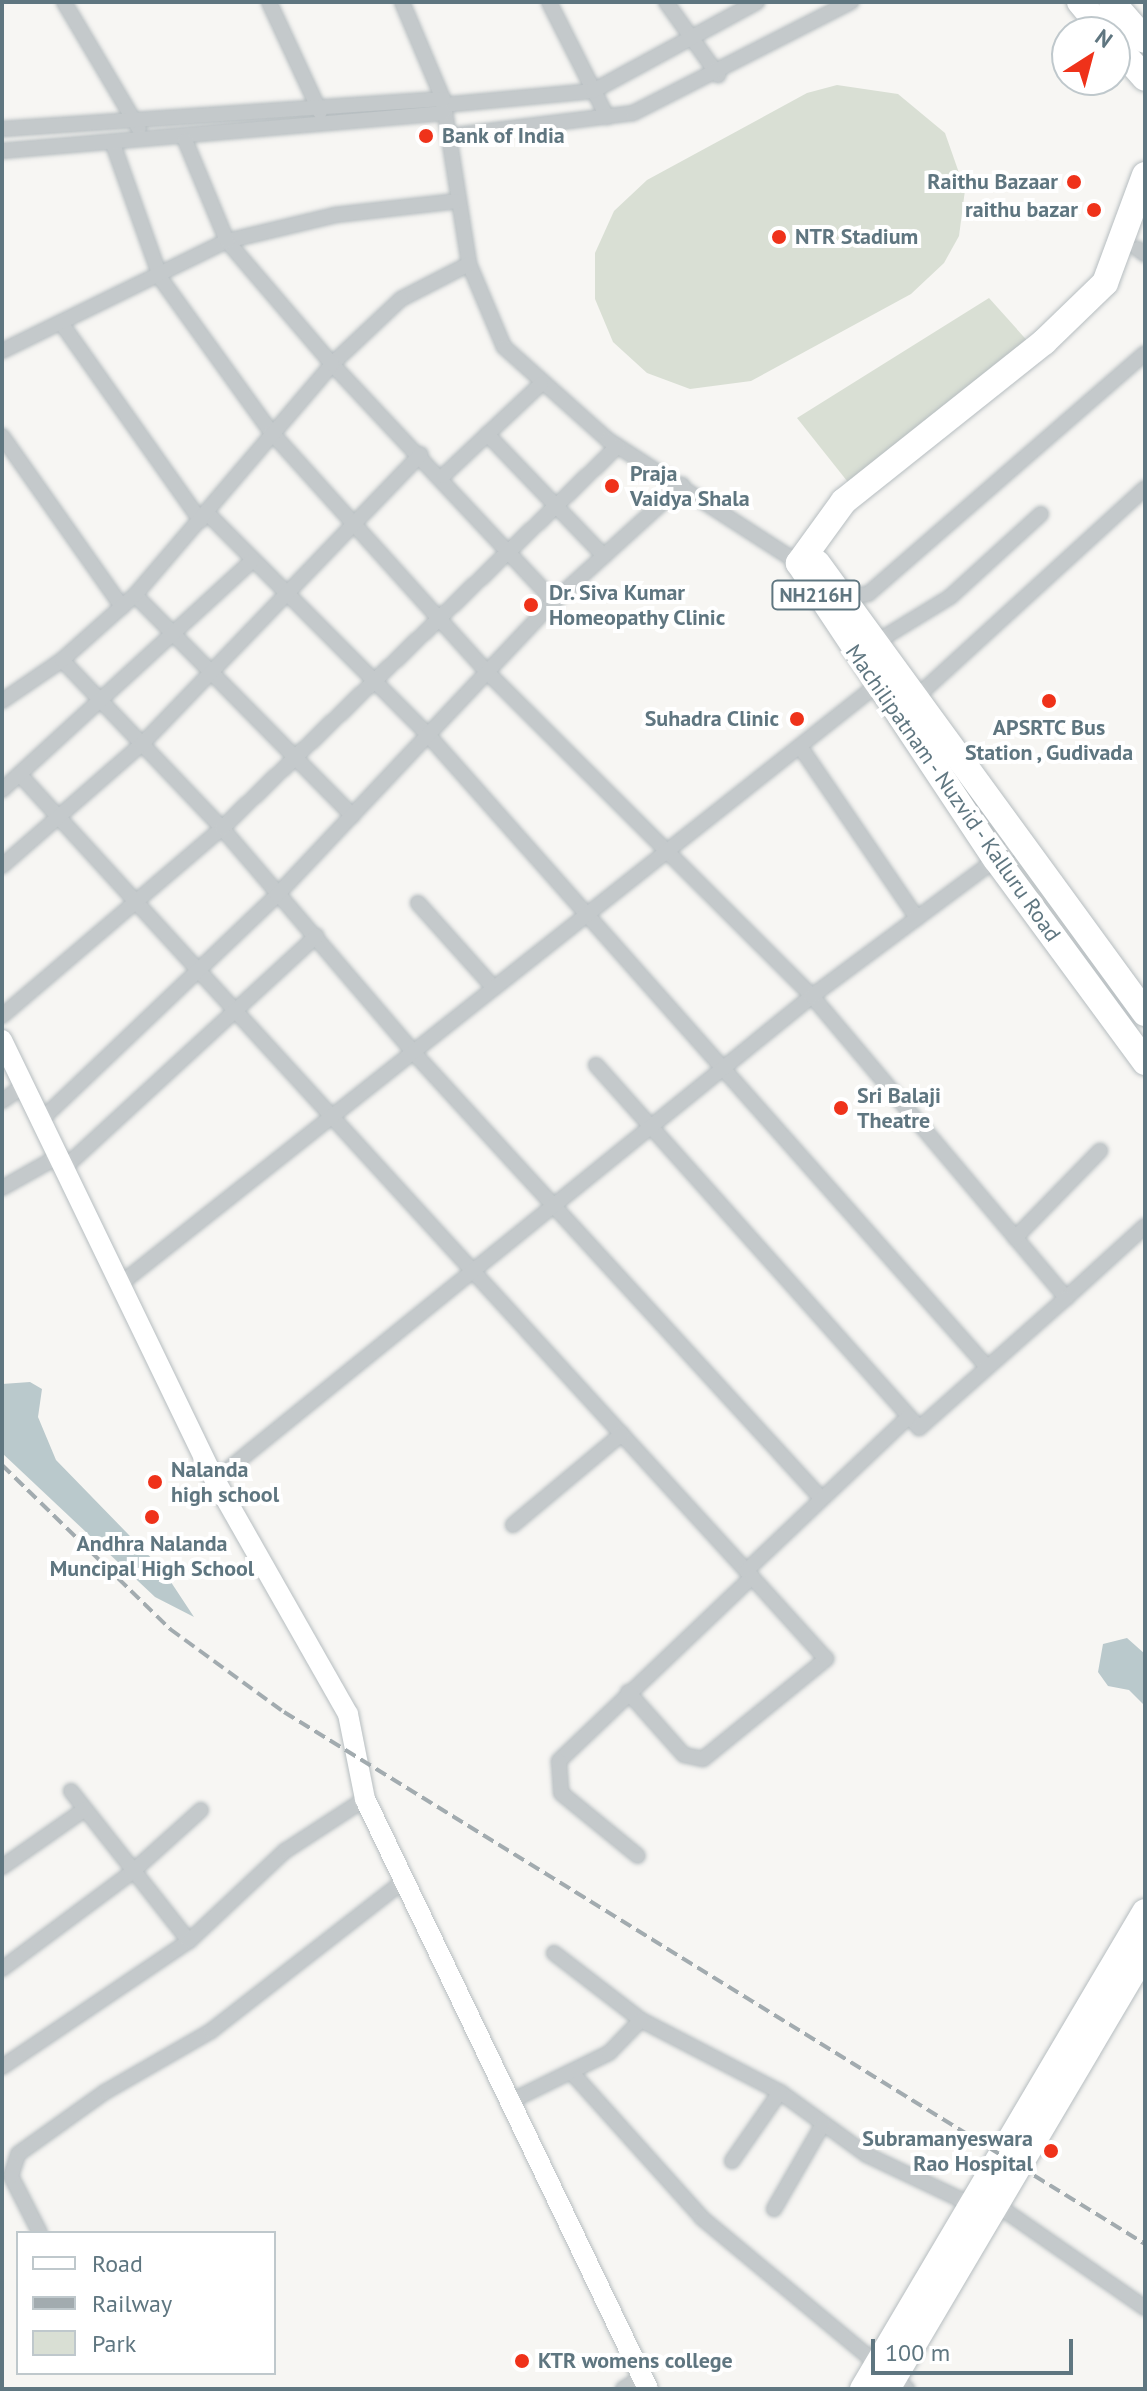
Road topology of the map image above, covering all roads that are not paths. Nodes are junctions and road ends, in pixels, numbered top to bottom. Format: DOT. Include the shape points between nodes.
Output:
graph roads {
  1 [pos="64,2"];
  2 [pos="269,2"];
  3 [pos="402,2"];
  4 [pos="549,2"];
  5 [pos="666,2"];
  6 [pos="757,2"];
  7 [pos="851,2"];
  8 [pos="1112,2"];
  9 [pos="1134,31"];
  10 [pos="693,41"];
  11 [pos="718,75"];
  12 [pos="1145,78"];
  13 [pos="593,91"];
  14 [pos="443,106"];
  15 [pos="320,112"];
  16 [pos="607,117"];
  17 [pos="138,124"];
  18 [pos="2,129"];
  19 [pos="449,136"];
  20 [pos="185,140"];
  21 [pos="145,142"];
  22 [pos="113,144"];
  23 [pos="2,151"];
  24 [pos="1145,175"];
  25 [pos="457,201"];
  26 [pos="227,241"];
  27 [pos="1143,243"];
  28 [pos="469,264"];
  29 [pos="161,279"];
  30 [pos="64,327"];
  31 [pos="2,351"];
  32 [pos="1145,353"];
  33 [pos="332,364"];
  34 [pos="541,384"];
  35 [pos="271,432"];
  36 [pos="487,434"];
  37 [pos="2,436"];
  38 [pos="618,446"];
  39 [pos="421,454"];
  40 [pos="443,476"];
  41 [pos="682,485"];
  42 [pos="1145,488"];
  43 [pos="553,505"];
  44 [pos="1041,514"];
  45 [pos="204,517"];
  46 [pos="355,524"];
  47 [pos="508,547"];
  48 [pos="604,556"];
  49 [pos="252,561"];
  50 [pos="807,565"];
  51 [pos="135,595"];
  52 [pos="840,598"];
  53 [pos="287,599"];
  54 [pos="554,601"];
  55 [pos="122,607"];
  56 [pos="440,616"];
  57 [pos="174,628"];
  58 [pos="873,644"];
  59 [pos="62,660"];
  60 [pos="212,672"];
  61 [pos="490,675"];
  62 [pos="371,678"];
  63 [pos="878,684"];
  64 [pos="101,699"];
  65 [pos="2,701"];
  66 [pos="905,706"];
  67 [pos="429,736"];
  68 [pos="142,744"];
  69 [pos="801,748"];
  70 [pos="291,756"];
  71 [pos="22,777"];
  72 [pos="2,790"];
  73 [pos="353,816"];
  74 [pos="58,820"];
  75 [pos="222,828"];
  76 [pos="1019,842"];
  77 [pos="668,847"];
  78 [pos="996,859"];
  79 [pos="2,866"];
  80 [pos="277,895"];
  81 [pos="136,903"];
  82 [pos="418,903"];
  83 [pos="585,916"];
  84 [pos="917,918"];
  85 [pos="316,936"];
  86 [pos="199,971"];
  87 [pos="493,987"];
  88 [pos="812,996"];
  89 [pos="234,1012"];
  90 [pos="1145,1013"];
  91 [pos="2,1016"];
  92 [pos="3,1042"];
  93 [pos="414,1053"];
  94 [pos="1145,1062"];
  95 [pos="596,1065"];
  96 [pos="722,1074"];
  97 [pos="25,1085"];
  98 [pos="2,1101"];
  99 [pos="42,1119"];
  100 [pos="331,1122"];
  101 [pos="653,1130"];
  102 [pos="1100,1151"];
  103 [pos="61,1162"];
  104 [pos="2,1188"];
  105 [pos="554,1208"];
  106 [pos="1145,1226"];
  107 [pos="1015,1238"];
  108 [pos="473,1271"];
  109 [pos="119,1285"];
  110 [pos="1066,1298"];
  111 [pos="987,1367"];
  112 [pos="908,1417"];
  113 [pos="622,1434"];
  114 [pos="215,1480"];
  115 [pos="822,1499"];
  116 [pos="513,1525"];
  117 [pos="749,1574"];
  118 [pos="628,1692"];
  119 [pos="71,1791"];
  120 [pos="365,1799"];
  121 [pos="85,1809"];
  122 [pos="201,1810"];
  123 [pos="638,1856"];
  124 [pos="2,1867"];
  125 [pos="131,1873"];
  126 [pos="406,1879"];
  127 [pos="1145,1912"];
  128 [pos="189,1941"];
  129 [pos="1145,1952"];
  130 [pos="554,1953"];
  131 [pos="2,1969"];
  132 [pos="641,2020"];
  133 [pos="2,2067"];
  134 [pos="573,2074"];
  135 [pos="780,2092"];
  136 [pos="511,2101"];
  137 [pos="823,2124"];
  138 [pos="732,2161"];
  139 [pos="982,2204"];
  140 [pos="774,2209"];
  141 [pos="39,2231"];
  142 [pos="1145,2308"];
  143 [pos="892,2379"];
  144 [pos="646,2383"];
  145 [pos="623,2389"];
  146 [pos="863,2389"];
  1 -- 17 [label="street"];
  2 -- 15 [label="street"];
  3 -- 14 [label="street"];
  4 -- 13 [label="street"];
  5 -- 10 [label="street"];
  6 -- 10 [label="street"];
  7 -- 11 [label="street"];
  8 -- 9 [label="highway"];
  9 -- 12 [label="highway"];
  10 -- 11 [label="street"];
  10 -- 13 [label="street"];
  11 -- 16 [label="street" via="675,98"];
  13 -- 14 [label="street"];
  13 -- 16 [label="street"];
  14 -- 15 [label="street"];
  14 -- 19 [label="street"];
  14 -- 20 [label="street"];
  15 -- 17 [label="street"];
  16 -- 19 [label="street"];
  17 -- 18 [label="street"];
  17 -- 21 [label="street"];
  19 -- 25 [label="street"];
  20 -- 21 [label="street"];
  20 -- 26 [label="street"];
  21 -- 22 [label="street"];
  22 -- 23 [label="street"];
  22 -- 29 [label="street"];
  24 -- 50 [label="highway, NH216H" via="1105,283 1044,342 844,501"];
  25 -- 26 [label="street" via="335,215"];
  25 -- 28 [label="street"];
  26 -- 29 [label="street"];
  26 -- 33 [label="street"];
  27 -- 50 [label="highway, NH216H" via="1114,294 1055,355 846,515"];
  28 -- 33 [label="street" via="401,299"];
  28 -- 34 [label="street" via="504,347"];
  29 -- 30 [label="street"];
  29 -- 35 [label="street"];
  30 -- 31 [label="street"];
  30 -- 45 [label="street"];
  32 -- 52 [label="street" via="868,594"];
  33 -- 35 [label="street"];
  33 -- 39 [label="street"];
  34 -- 36 [label="street"];
  34 -- 38 [label="street"];
  35 -- 45 [label="street"];
  35 -- 46 [label="street"];
  36 -- 40 [label="street"];
  36 -- 43 [label="street"];
  37 -- 55 [label="street"];
  38 -- 41 [label="street"];
  38 -- 43 [label="street"];
  39 -- 40 [label="street"];
  39 -- 46 [label="street"];
  40 -- 47 [label="street"];
  41 -- 48 [label="street"];
  41 -- 50 [label="street"];
  42 -- 66 [label="street"];
  43 -- 47 [label="street"];
  43 -- 48 [label="street"];
  44 -- 58 [label="street" via="950,597"];
  45 -- 49 [label="street"];
  45 -- 51 [label="street"];
  46 -- 53 [label="street"];
  46 -- 56 [label="street"];
  47 -- 54 [label="street"];
  47 -- 56 [label="street"];
  48 -- 54 [label="street"];
  49 -- 53 [label="street"];
  49 -- 57 [label="street"];
  50 -- 52 [label="highway, Machilipatnam - Nuzvid - Kalluru Road / NH216H"];
  50 -- 63 [label="highway, Machilipatnam - Nuzvid - Kalluru Road / NH216H"];
  51 -- 55 [label="street"];
  51 -- 57 [label="street"];
  52 -- 58 [label="highway, Machilipatnam - Nuzvid - Kalluru Road / NH216H"];
  53 -- 60 [label="street"];
  53 -- 62 [label="street"];
  54 -- 61 [label="street"];
  55 -- 59 [label="street"];
  56 -- 61 [label="street"];
  56 -- 62 [label="street"];
  57 -- 60 [label="street"];
  57 -- 64 [label="street"];
  58 -- 66 [label="highway, Machilipatnam - Nuzvid - Kalluru Road / NH216H"];
  59 -- 64 [label="street"];
  59 -- 65 [label="street"];
  60 -- 68 [label="street"];
  60 -- 70 [label="street"];
  61 -- 67 [label="street"];
  61 -- 77 [label="street"];
  62 -- 67 [label="street"];
  62 -- 70 [label="street"];
  63 -- 66 [label="highway, Machilipatnam - Nuzvid - Kalluru Road / NH216H"];
  63 -- 69 [label="street"];
  64 -- 68 [label="street"];
  64 -- 71 [label="street"];
  66 -- 76 [label="highway, Machilipatnam - Nuzvid - Kalluru Road / NH216H"];
  66 -- 78 [label="highway, Machilipatnam - Nuzvid - Kalluru Road / NH216H"];
  67 -- 73 [label="street"];
  67 -- 83 [label="street"];
  68 -- 74 [label="street"];
  68 -- 75 [label="street"];
  69 -- 77 [label="street"];
  69 -- 84 [label="street"];
  70 -- 73 [label="street"];
  70 -- 75 [label="street"];
  71 -- 72 [label="street"];
  71 -- 74 [label="street"];
  73 -- 80 [label="street"];
  74 -- 79 [label="street"];
  74 -- 81 [label="street"];
  75 -- 80 [label="street"];
  75 -- 81 [label="street"];
  76 -- 78 [label="street"];
  76 -- 90 [label="highway, Machilipatnam - Nuzvid - Kalluru Road / NH216H"];
  77 -- 83 [label="street"];
  77 -- 88 [label="street"];
  78 -- 84 [label="street"];
  78 -- 94 [label="highway, Machilipatnam - Nuzvid - Kalluru Road / NH216H"];
  80 -- 85 [label="street"];
  80 -- 86 [label="street"];
  81 -- 86 [label="street"];
  81 -- 91 [label="street"];
  82 -- 87 [label="street"];
  83 -- 87 [label="street"];
  83 -- 96 [label="street"];
  84 -- 88 [label="street"];
  85 -- 89 [label="street"];
  85 -- 93 [label="street"];
  86 -- 89 [label="street"];
  86 -- 99 [label="street"];
  87 -- 93 [label="street"];
  88 -- 96 [label="street"];
  88 -- 107 [label="street"];
  89 -- 100 [label="street"];
  89 -- 103 [label="street"];
  92 -- 97 [label="street"];
  93 -- 100 [label="street"];
  93 -- 105 [label="street"];
  95 -- 101 [label="street"];
  96 -- 101 [label="street"];
  96 -- 111 [label="street"];
  97 -- 98 [label="street"];
  97 -- 99 [label="street"];
  99 -- 103 [label="street"];
  100 -- 108 [label="street"];
  100 -- 109 [label="street"];
  101 -- 105 [label="street"];
  101 -- 112 [label="street"];
  102 -- 107 [label="street"];
  103 -- 104 [label="street"];
  103 -- 109 [label="street"];
  105 -- 108 [label="street"];
  105 -- 115 [label="street"];
  106 -- 110 [label="street"];
  107 -- 110 [label="street"];
  108 -- 113 [label="street"];
  108 -- 114 [label="street"];
  109 -- 114 [label="street"];
  110 -- 111 [label="street"];
  111 -- 112 [label="street" via="919,1428"];
  112 -- 115 [label="street"];
  113 -- 116 [label="street"];
  113 -- 117 [label="street"];
  114 -- 120 [label="street" via="348,1714"];
  115 -- 117 [label="street"];
  117 -- 118 [label="street"];
  117 -- 118 [label="street" via="826,1659 703,1759 684,1755"];
  118 -- 123 [label="street" via="559,1761 555,1782"];
  119 -- 121 [label="street"];
  120 -- 126 [label="street"];
  120 -- 128 [label="street" via="285,1851"];
  121 -- 124 [label="street"];
  121 -- 125 [label="street"];
  122 -- 125 [label="street"];
  125 -- 128 [label="street"];
  125 -- 131 [label="street"];
  126 -- 136 [label="street"];
  126 -- 141 [label="street" via="211,2031 105,2092 18,2154 11,2176"];
  127 -- 139 [label="highway"];
  128 -- 133 [label="street"];
  129 -- 139 [label="highway"];
  130 -- 132 [label="street"];
  132 -- 134 [label="street" via="609,2053"];
  132 -- 135 [label="street"];
  134 -- 136 [label="street"];
  134 -- 143 [label="street" via="702,2218"];
  135 -- 137 [label="street"];
  135 -- 138 [label="street"];
  136 -- 144 [label="street"];
  137 -- 139 [label="street" via="867,2155"];
  137 -- 140 [label="street"];
  139 -- 142 [label="street"];
  139 -- 143 [label="highway"];
  143 -- 146 [label="highway"];
  144 -- 145 [label="street"];
}
